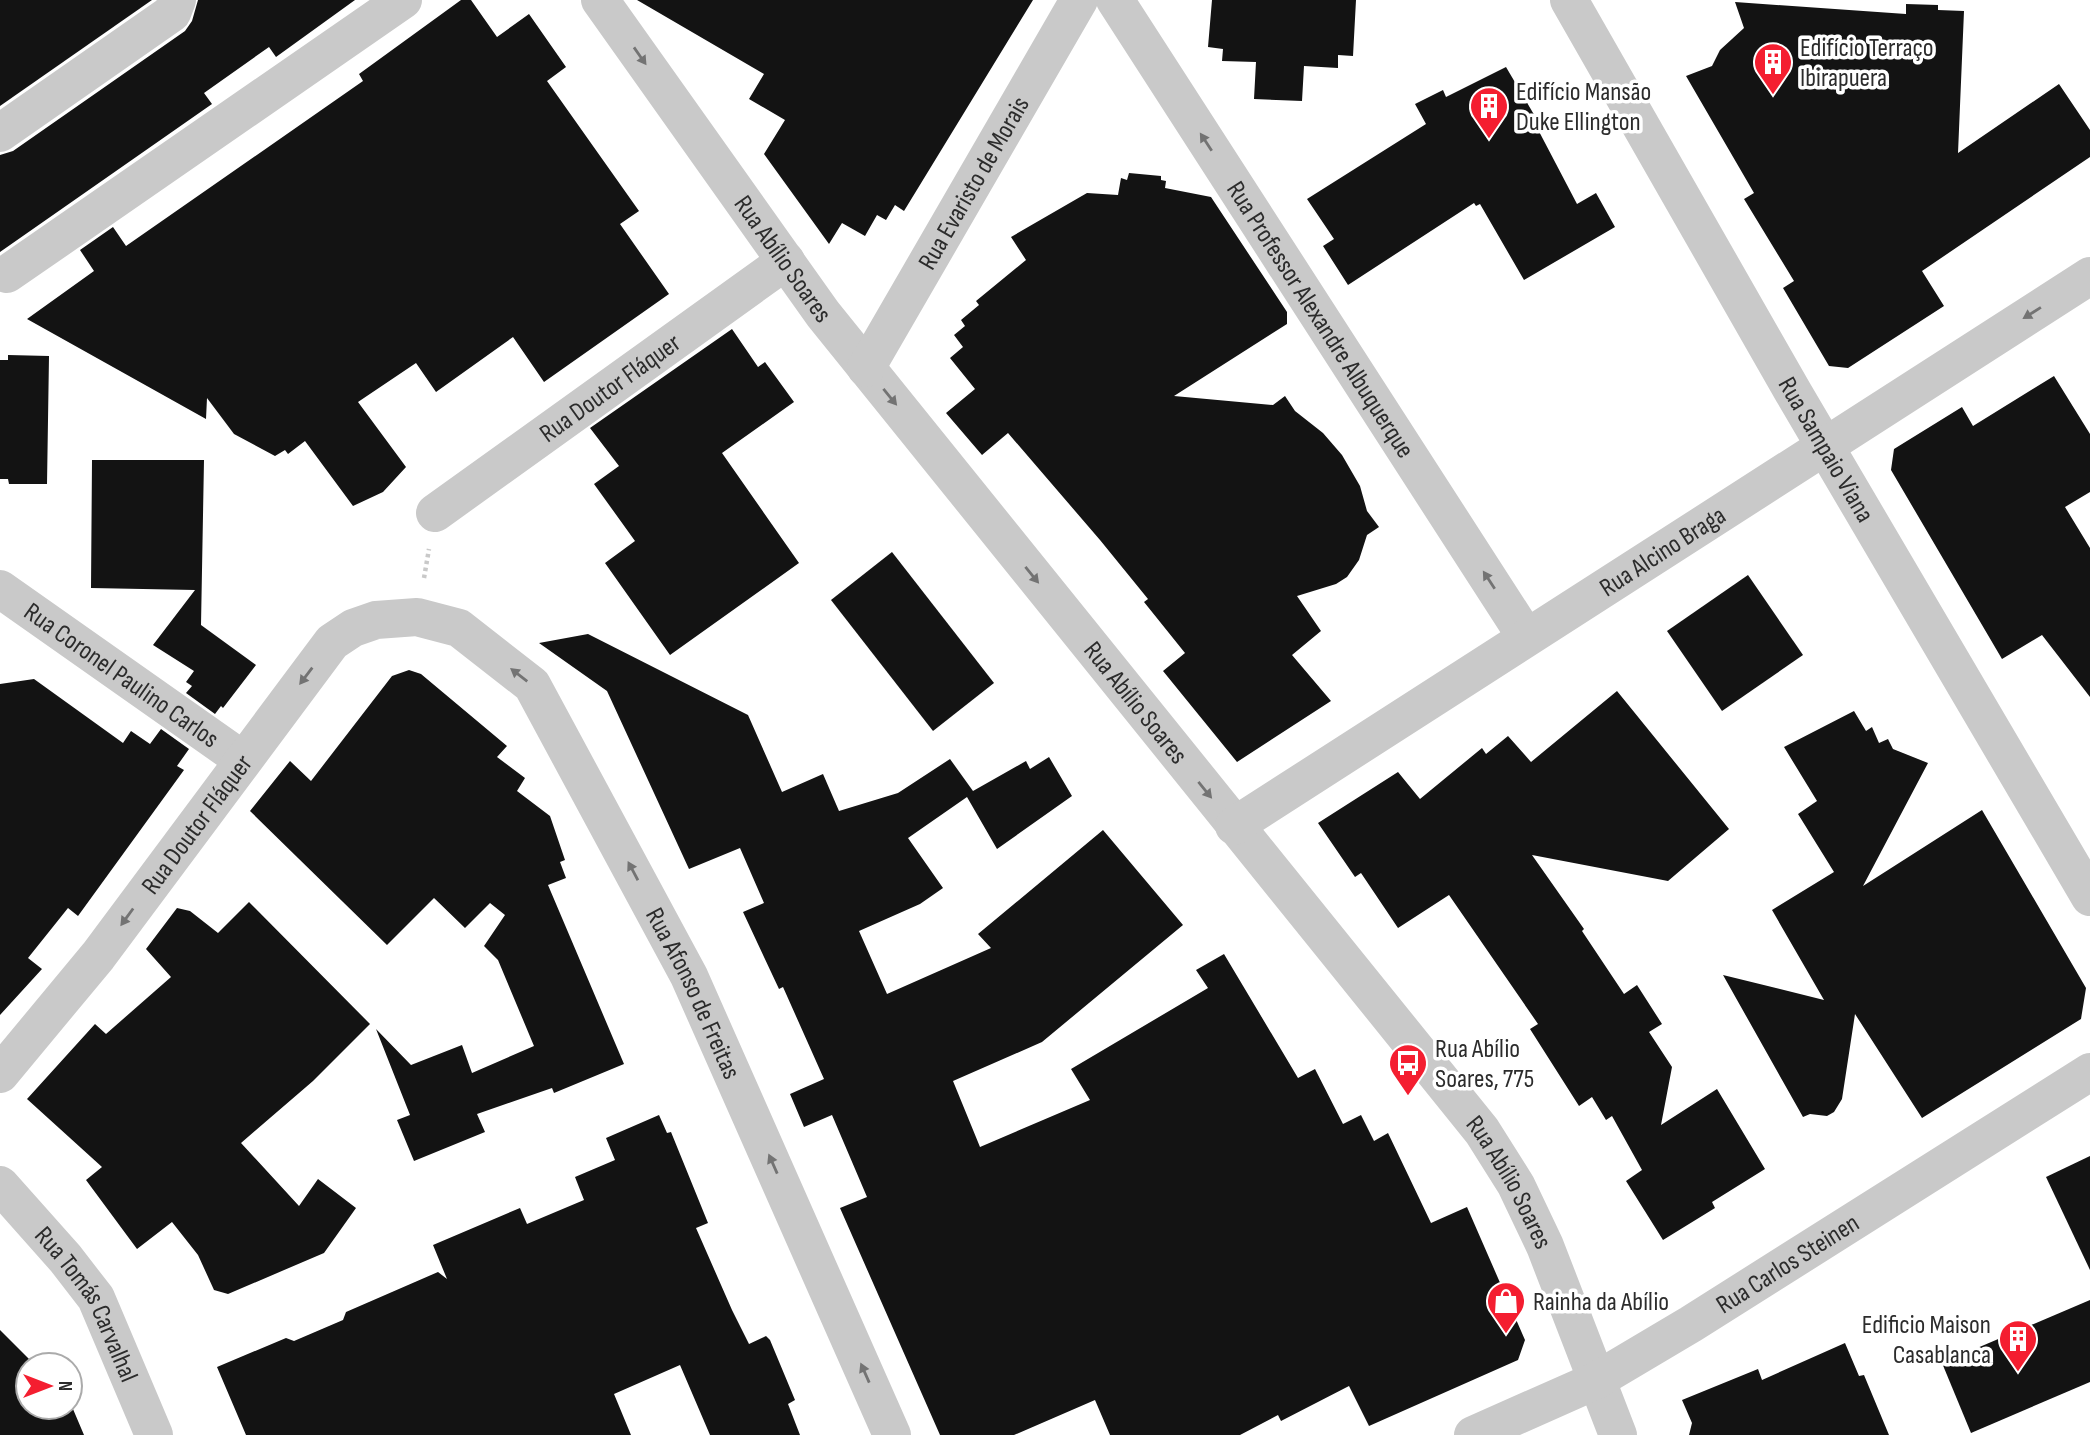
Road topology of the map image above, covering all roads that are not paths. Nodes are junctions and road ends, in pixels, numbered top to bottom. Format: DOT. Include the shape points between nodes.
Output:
graph roads {
  1 [pos="177,0"];
  2 [pos="403,0"];
  3 [pos="600,0"];
  4 [pos="1079,0"];
  5 [pos="1115,0"];
  6 [pos="1569,0"];
  7 [pos="0,133"];
  8 [pos="786,261"];
  9 [pos="7,274"];
  10 [pos="2090,276"];
  11 [pos="866,368"];
  12 [pos="1824,445"];
  13 [pos="435,513"];
  14 [pos="0,589"];
  15 [pos="416,617"];
  16 [pos="1526,637"];
  17 [pos="243,760"];
  18 [pos="1234,826"];
  19 [pos="2090,897"];
  20 [pos="2090,1072"];
  21 [pos="0,1074"];
  22 [pos="0,1185"];
  23 [pos="1595,1381"];
  24 [pos="154,1435"];
  25 [pos="892,1435"];
  26 [pos="1473,1435"];
  27 [pos="1618,1435"];
  1 -- 7 [label="street" via="173,13"];
  2 -- 9 [label="street"];
  3 -- 8 [label="street, Rua Abílio Soares, one-way"];
  4 -- 11 [label="street, Rua Evaristo de Morais"];
  16 -- 5 [label="street, Rua Professor Alexandre Albuquerque, one-way"];
  6 -- 12 [label="street, Rua Sampaio Viana"];
  8 -- 11 [label="street, Rua Abílio Soares"];
  8 -- 13 [label="street, Rua Doutor Fláquer"];
  10 -- 12 [label="street, Rua Alcino Braga, one-way"];
  11 -- 18 [label="street, Rua Abílio Soares, one-way"];
  12 -- 16 [label="street, Rua Alcino Braga"];
  12 -- 19 [label="street, Rua Sampaio Viana"];
  14 -- 17 [label="street, Rua Coronel Paulino Carlos"];
  15 -- 17 [label="street, Rua Doutor Fláquer, one-way" via="376,620 332,642"];
  25 -- 15 [label="street, Rua Afonso de Freitas, one-way" via="689,976 533,685 459,628"];
  16 -- 18 [label="street, Rua Alcino Braga"];
  17 -- 21 [label="street, Rua Doutor Fláquer, one-way" via="98,956"];
  18 -- 23 [label="street, Rua Abílio Soares" via="1482,1131 1516,1185 1545,1246"];
  20 -- 23 [label="street, Rua Carlos Steinen"];
  22 -- 24 [label="street, Rua Tomás Carvalhal" via="96,1298"];
  23 -- 26 [label="street, Rua Carlos Steinen"];
  23 -- 27 [label="street, Rua Abílio Soares"];
}
